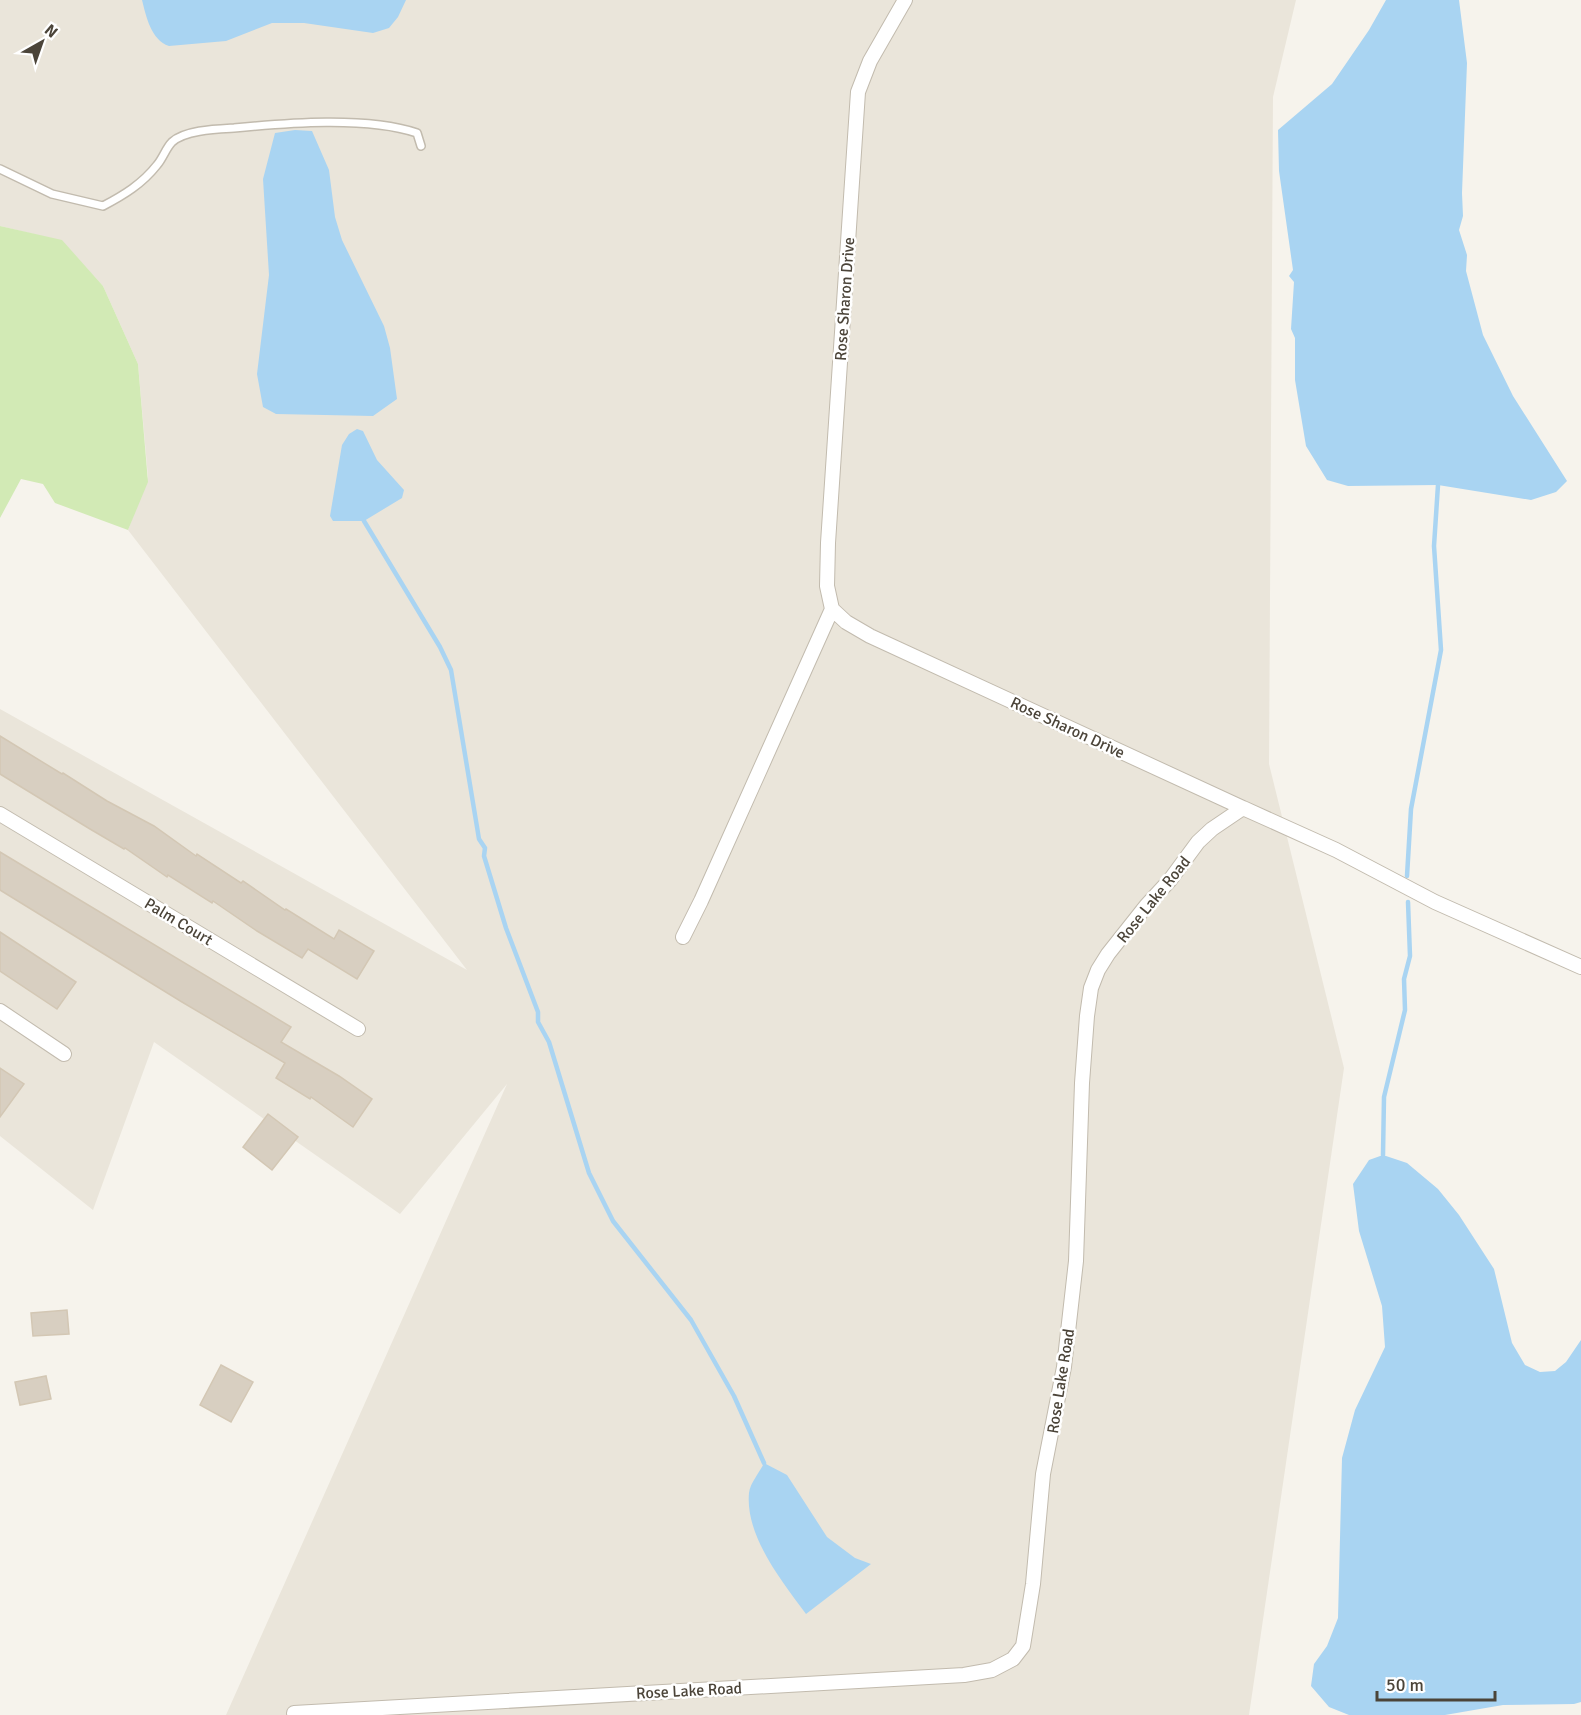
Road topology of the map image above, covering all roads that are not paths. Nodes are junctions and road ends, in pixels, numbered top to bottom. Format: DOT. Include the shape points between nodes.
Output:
graph roads {
  1 [pos="905,0"];
  2 [pos="421,146"];
  3 [pos="0,169"];
  4 [pos="832,609"];
  5 [pos="1243,808"];
  6 [pos="0,814"];
  7 [pos="683,937"];
  8 [pos="1581,967"];
  9 [pos="0,1011"];
  10 [pos="358,1029"];
  11 [pos="64,1054"];
  12 [pos="294,1713"];
  1 -- 4 [label="street, Rose Sharon Drive" via="870,61 858,92 828,543 827,586"];
  2 -- 3 [label="lane" via="417,134 402,128 358,124 283,123 205,130 172,142 134,189 103,206 52,194"];
  4 -- 5 [label="street, Rose Sharon Drive" via="870,636"];
  4 -- 7 [label="street"];
  5 -- 8 [label="street" via="1336,850 1435,903"];
  5 -- 12 [label="street, Rose Lake Road" via="1198,842 1108,954 1091,988 1082,1083 1076,1261 1064,1367 1043,1474 1023,1646 1013,1659 992,1670 964,1675"];
  6 -- 10 [label="street, Palm Court"];
  9 -- 11 [label="street"];
}
